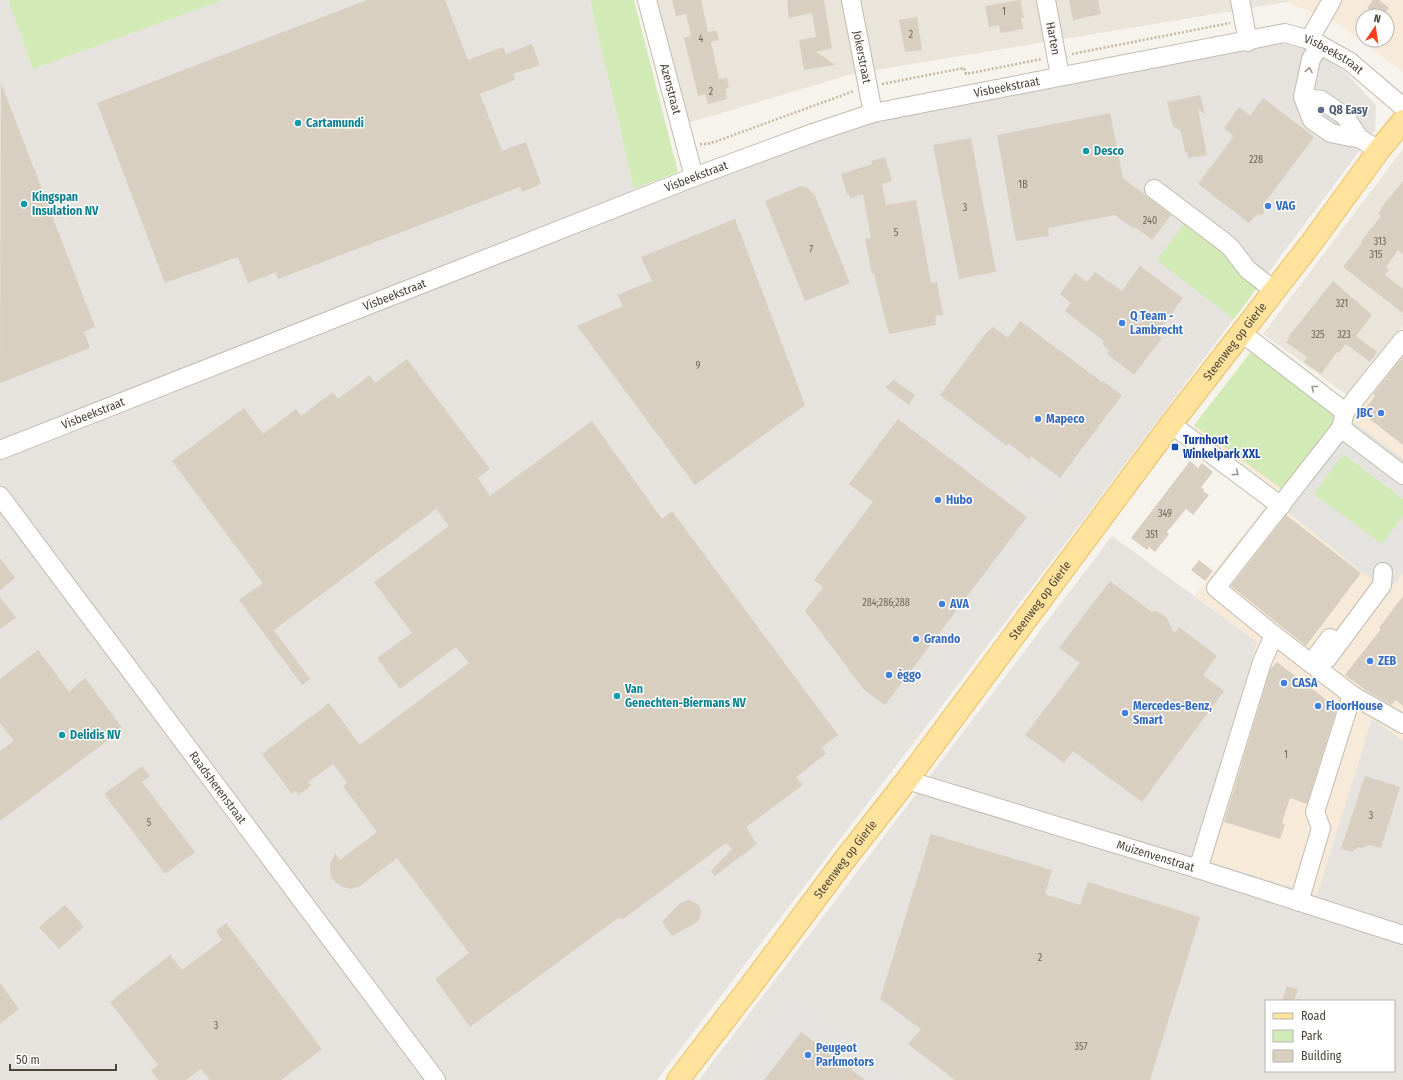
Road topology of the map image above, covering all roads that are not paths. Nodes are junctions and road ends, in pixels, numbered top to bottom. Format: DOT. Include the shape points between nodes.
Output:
graph roads {
  1 [pos="647,0"];
  2 [pos="851,0"];
  3 [pos="1046,0"];
  4 [pos="1240,0"];
  5 [pos="1332,0"];
  6 [pos="1248,42"];
  7 [pos="1314,42"];
  8 [pos="1060,76"];
  9 [pos="1403,107"];
  10 [pos="873,113"];
  11 [pos="1403,121"];
  12 [pos="1379,150"];
  13 [pos="694,177"];
  14 [pos="1154,189"];
  15 [pos="1275,290"];
  16 [pos="1242,333"];
  17 [pos="1403,340"];
  18 [pos="1343,420"];
  19 [pos="1171,424"];
  20 [pos="0,450"];
  21 [pos="1403,475"];
  22 [pos="0,496"];
  23 [pos="1281,506"];
  24 [pos="1383,572"];
  25 [pos="1274,635"];
  26 [pos="1344,647"];
  27 [pos="1309,661"];
  28 [pos="1329,676"];
  29 [pos="1352,695"];
  30 [pos="1403,724"];
  31 [pos="907,780"];
  32 [pos="1198,869"];
  33 [pos="1300,902"];
  34 [pos="1403,935"];
  35 [pos="436,1080"];
  36 [pos="678,1080"];
  1 -- 13 [label="street, Azenstraat"];
  2 -- 10 [label="street, Jokerstraat"];
  3 -- 8 [label="street, Harten"];
  4 -- 6 [label="street"];
  5 -- 7 [label="street"];
  6 -- 7 [label="street, Visbeekstraat" via="1285,33"];
  6 -- 8 [label="street, Visbeekstraat"];
  7 -- 9 [label="street, Visbeekstraat" via="1349,61"];
  12 -- 7 [label="street, one-way" via="1359,138 1344,116 1322,100 1303,97"];
  8 -- 10 [label="street, Visbeekstraat"];
  10 -- 13 [label="street, Visbeekstraat"];
  11 -- 12 [label="main road, Steenweg op Gierle"];
  12 -- 15 [label="main road, Steenweg op Gierle"];
  13 -- 20 [label="street, Visbeekstraat"];
  14 -- 15 [label="street" via="1223,240 1248,270"];
  15 -- 16 [label="main road, Steenweg op Gierle"];
  18 -- 16 [label="street, one-way"];
  16 -- 19 [label="main road, Steenweg op Gierle"];
  17 -- 18 [label="street"];
  18 -- 21 [label="street"];
  18 -- 23 [label="street"];
  19 -- 23 [label="street, one-way"];
  19 -- 31 [label="main road, Steenweg op Gierle"];
  22 -- 35 [label="street, Raadsherenstraat"];
  23 -- 25 [label="street" via="1216,588"];
  24 -- 26 [label="street" via="1382,585"];
  25 -- 27 [label="street"];
  25 -- 32 [label="street" via="1262,662"];
  26 -- 27 [label="street" via="1322,637"];
  26 -- 27 [label="street" via="1326,659 1322,657 1333,641 1330,638"];
  26 -- 28 [label="street"];
  27 -- 28 [label="street"];
  28 -- 29 [label="street"];
  29 -- 30 [label="street"];
  29 -- 33 [label="street" via="1315,812 1321,828"];
  31 -- 32 [label="street, Muizenvenstraat"];
  31 -- 36 [label="main road, Steenweg op Gierle"];
  32 -- 33 [label="street, Muizenvenstraat"];
  33 -- 34 [label="street, Muizenvenstraat"];
}
